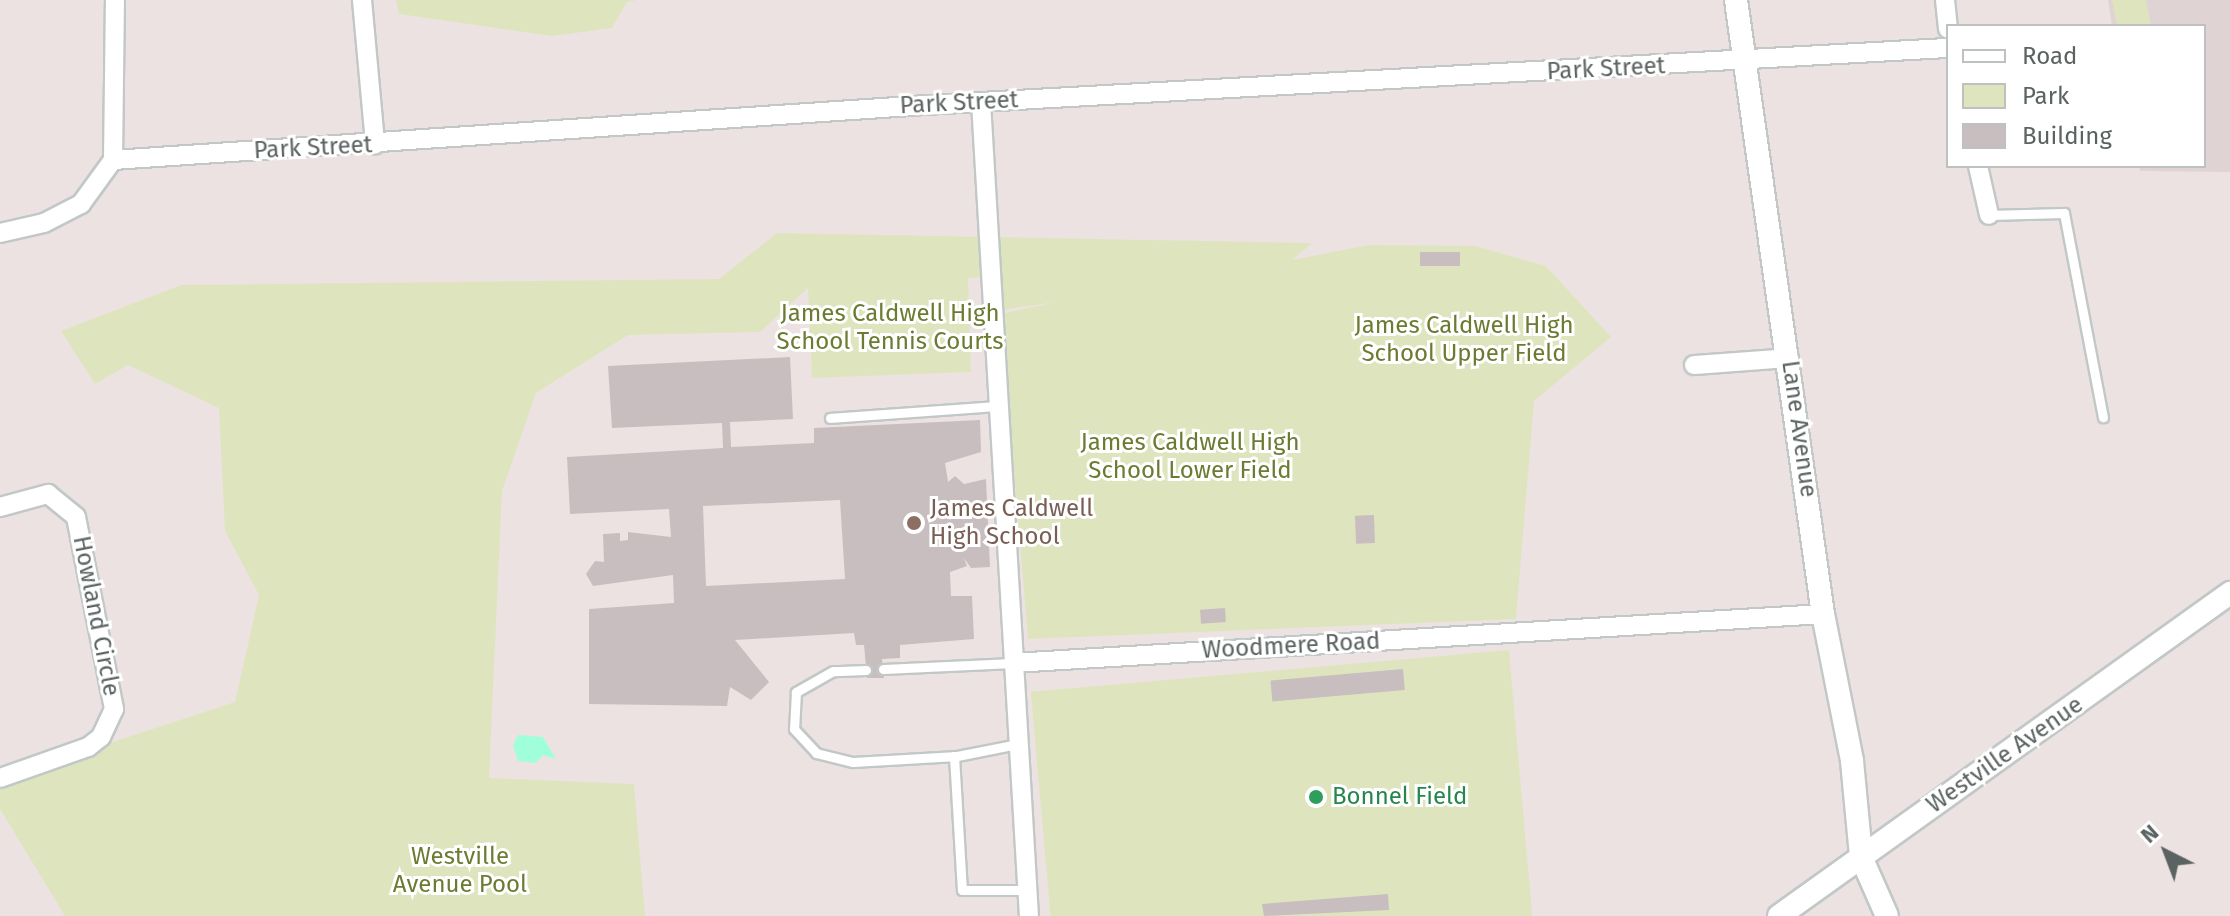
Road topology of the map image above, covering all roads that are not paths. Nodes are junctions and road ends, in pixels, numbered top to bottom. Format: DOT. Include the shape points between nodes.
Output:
graph roads {
  1 [pos="115,0"];
  2 [pos="362,0"];
  3 [pos="1736,0"];
  4 [pos="1945,0"];
  5 [pos="1947,24"];
  6 [pos="1946,48"];
  7 [pos="1744,62"];
  8 [pos="981,102"];
  9 [pos="375,144"];
  10 [pos="113,160"];
  11 [pos="1978,168"];
  12 [pos="1989,215"];
  13 [pos="0,233"];
  14 [pos="1789,358"];
  15 [pos="1694,365"];
  16 [pos="996,406"];
  17 [pos="2103,417"];
  18 [pos="830,418"];
  19 [pos="0,507"];
  20 [pos="2230,593"];
  21 [pos="1823,614"];
  22 [pos="1013,663"];
  23 [pos="883,669"];
  24 [pos="866,670"];
  25 [pos="1017,744"];
  26 [pos="954,756"];
  27 [pos="0,778"];
  28 [pos="1861,857"];
  29 [pos="1028,890"];
  30 [pos="1029,916"];
  31 [pos="1779,916"];
  32 [pos="1887,916"];
  1 -- 10 [label="street"];
  2 -- 9 [label="street"];
  3 -- 7 [label="street, Lane Avenue"];
  4 -- 5 [label="street"];
  6 -- 7 [label="street, Park Street"];
  7 -- 8 [label="street, Park Street"];
  7 -- 14 [label="street, Lane Avenue"];
  8 -- 9 [label="street, Park Street"];
  8 -- 16 [label="street"];
  9 -- 10 [label="street, Park Street"];
  10 -- 13 [label="street" via="96,189 72,210"];
  11 -- 12 [label="street"];
  12 -- 17 [label="lane" via="2064,213"];
  14 -- 15 [label="street"];
  14 -- 21 [label="street, Lane Avenue"];
  16 -- 18 [label="lane"];
  16 -- 22 [label="street"];
  19 -- 27 [label="street, Howland Circle" via="48,494 76,517 114,709 101,737 88,747"];
  20 -- 28 [label="street, Westville Avenue"];
  21 -- 22 [label="street, Woodmere Road"];
  21 -- 28 [label="street, Lane Avenue" via="1852,761"];
  22 -- 23 [label="lane"];
  22 -- 25 [label="street"];
  24 -- 26 [label="lane" via="833,671 796,692 794,729 816,753 853,762"];
  25 -- 26 [label="lane"];
  25 -- 29 [label="street"];
  26 -- 29 [label="lane" via="962,890"];
  28 -- 31 [label="street, Westville Avenue"];
  28 -- 32 [label="street, Lane Avenue"];
  29 -- 30 [label="street"];
}
